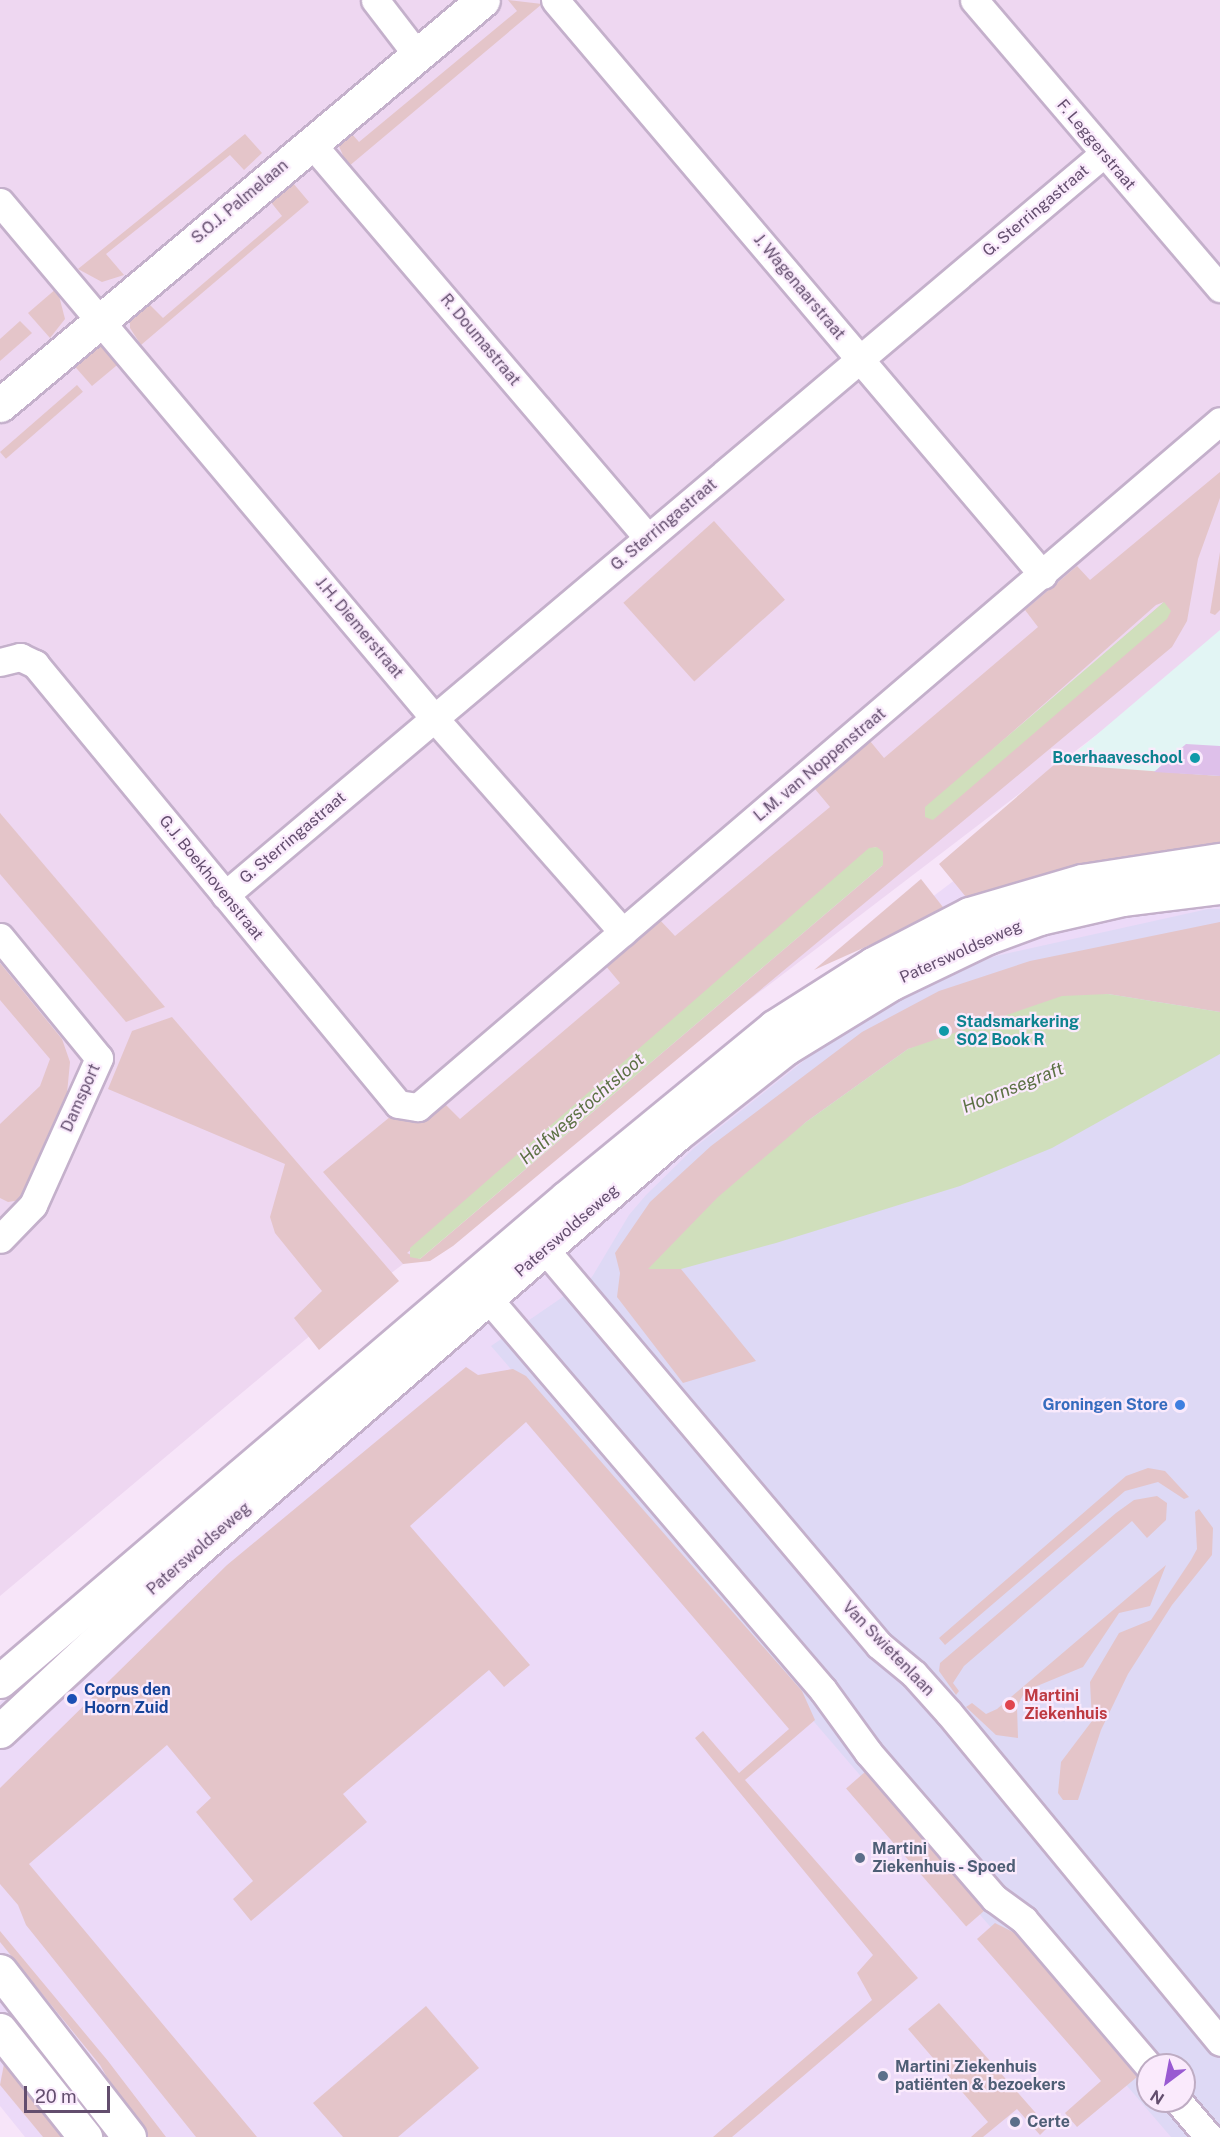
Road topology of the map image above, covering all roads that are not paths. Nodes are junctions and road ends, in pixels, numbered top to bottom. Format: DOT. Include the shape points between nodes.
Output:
graph roads {
  1 [pos="375,0"];
  2 [pos="483,0"];
  3 [pos="555,0"];
  4 [pos="974,0"];
  5 [pos="418,56"];
  6 [pos="311,143"];
  7 [pos="1103,154"];
  8 [pos="0,201"];
  9 [pos="1220,288"];
  10 [pos="99,321"];
  11 [pos="860,359"];
  12 [pos="0,405"];
  13 [pos="1220,421"];
  14 [pos="648,538"];
  15 [pos="1043,575"];
  16 [pos="0,662"];
  17 [pos="435,719"];
  18 [pos="1220,860"];
  19 [pos="1220,887"];
  20 [pos="225,895"];
  21 [pos="623,932"];
  22 [pos="0,937"];
  23 [pos="418,1107"];
  24 [pos="0,1239"];
  25 [pos="537,1240"];
  26 [pos="480,1289"];
  27 [pos="0,1681"];
  28 [pos="0,1731"];
  29 [pos="0,1971"];
  30 [pos="0,2030"];
  31 [pos="1220,2042"];
  32 [pos="1138,2053"];
  33 [pos="1188,2113"];
  34 [pos="86,2137"];
  35 [pos="129,2137"];
  36 [pos="1209,2137"];
  1 -- 5 [label="street"];
  2 -- 5 [label="main road, S.O.J. Palmelaan"];
  3 -- 11 [label="street, J. Wagenaarstraat"];
  4 -- 7 [label="street, F. Leggerstraat"];
  5 -- 6 [label="main road, S.O.J. Palmelaan"];
  6 -- 10 [label="main road, S.O.J. Palmelaan"];
  6 -- 14 [label="street, R. Doumastraat"];
  7 -- 9 [label="street, F. Leggerstraat"];
  7 -- 11 [label="street, G. Sterringastraat"];
  8 -- 10 [label="street, J.H. Diemerstraat"];
  10 -- 12 [label="main road, S.O.J. Palmelaan"];
  10 -- 17 [label="street, J.H. Diemerstraat"];
  11 -- 14 [label="street, G. Sterringastraat"];
  11 -- 15 [label="street, J. Wagenaarstraat"];
  13 -- 15 [label="street, L.M. van Noppenstraat"];
  14 -- 17 [label="street, G. Sterringastraat"];
  15 -- 21 [label="street, L.M. van Noppenstraat"];
  16 -- 20 [label="street, G.J. Boekhovenstraat" via="20,657 35,664"];
  17 -- 20 [label="street, G. Sterringastraat"];
  17 -- 21 [label="street, J.H. Diemerstraat"];
  18 -- 25 [label="main road, Paterswoldseweg" via="1082,881 969,914 921,938 774,1027"];
  19 -- 25 [label="main road, Paterswoldseweg" via="1122,899 1040,918 988,937 892,983 786,1048"];
  20 -- 23 [label="street, G.J. Boekhovenstraat" via="398,1104"];
  21 -- 23 [label="street, L.M. van Noppenstraat"];
  22 -- 24 [label="street, Damsport" via="99,1058 33,1205"];
  25 -- 26 [label="main road, Paterswoldseweg"];
  25 -- 31 [label="street, Van Swietenlaan" via="879,1645 914,1674 948,1713"];
  26 -- 27 [label="main road, Paterswoldseweg"];
  26 -- 28 [label="main road, Paterswoldseweg"];
  26 -- 32 [label="street" via="824,1690 846,1727 994,1898 1024,1920"];
  29 -- 35 [label="main road"];
  30 -- 34 [label="main road"];
  33 -- 36 [label="street"];
}
